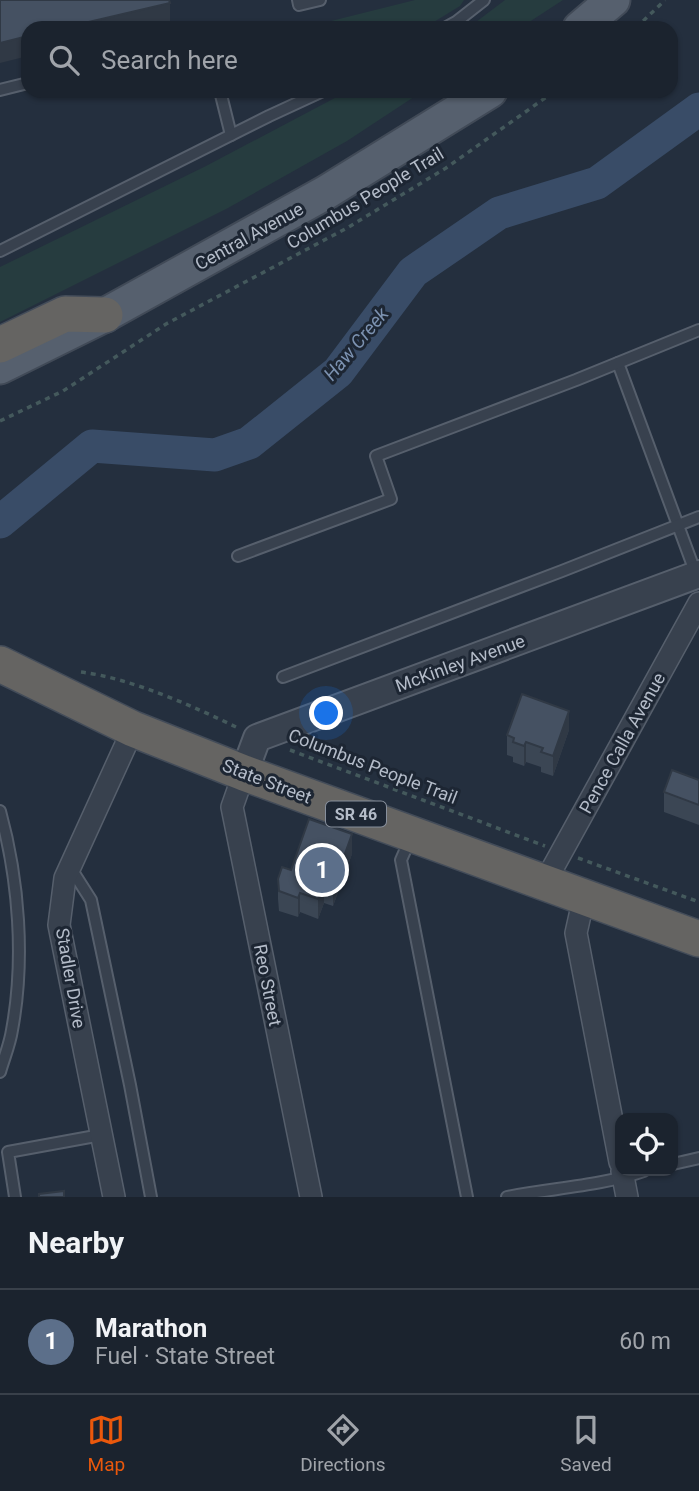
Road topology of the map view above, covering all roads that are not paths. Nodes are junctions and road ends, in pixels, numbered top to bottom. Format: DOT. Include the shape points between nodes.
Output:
graph roads {
  1 [pos="298,0"];
  2 [pos="320,0"];
  3 [pos="484,0"];
  4 [pos="613,0"];
  5 [pos="457,21"];
  6 [pos="588,21"];
  7 [pos="21,85"];
  8 [pos="0,90"];
  9 [pos="222,98"];
  10 [pos="308,98"];
  11 [pos="479,98"];
  12 [pos="231,135"];
  13 [pos="0,251"];
  14 [pos="105,315"];
  15 [pos="699,330"];
  16 [pos="0,345"];
  17 [pos="618,363"];
  18 [pos="0,368"];
  19 [pos="699,517"];
  20 [pos="678,525"];
  21 [pos="238,556"];
  22 [pos="690,577"];
  23 [pos="699,605"];
  24 [pos="9,669"];
  25 [pos="284,677"];
  26 [pos="133,729"];
  27 [pos="244,774"];
  28 [pos="0,811"];
  29 [pos="412,834"];
  30 [pos="70,866"];
  31 [pos="545,882"];
  32 [pos="584,897"];
  33 [pos="699,939"];
  34 [pos="0,1072"];
  35 [pos="101,1135"];
  36 [pos="699,1158"];
  37 [pos="678,1163"];
  38 [pos="623,1177"];
  39 [pos="15,1197"];
  40 [pos="114,1197"];
  41 [pos="151,1197"];
  42 [pos="311,1197"];
  43 [pos="467,1197"];
  44 [pos="507,1197"];
  1 -- 2 [label="lane" via="299,5"];
  3 -- 5 [label="lane"];
  4 -- 6 [label="main road"];
  7 -- 8 [label="lane"];
  9 -- 12 [label="lane"];
  10 -- 12 [label="lane"];
  11 -- 14 [label="main road, Central Avenue" via="325,193"];
  12 -- 13 [label="lane"];
  14 -- 16 [label="highway" via="65,314"];
  14 -- 18 [label="main road, Central Avenue"];
  15 -- 17 [label="lane"];
  17 -- 20 [label="lane"];
  17 -- 21 [label="lane" via="376,456 391,499"];
  19 -- 20 [label="lane"];
  20 -- 22 [label="lane"];
  20 -- 25 [label="lane"];
  22 -- 23 [label="street"];
  22 -- 27 [label="street, McKinley Avenue" via="257,738"];
  23 -- 31 [label="street, Pence Calla Avenue"];
  24 -- 26 [label="highway, State Street / SR 46"];
  26 -- 27 [label="highway, State Street / SR 46"];
  26 -- 30 [label="street, Stadler Drive"];
  27 -- 29 [label="highway, State Street / SR 46"];
  27 -- 42 [label="street, Reo Street" via="232,807"];
  28 -- 34 [label="lane" via="15,883 20,965 12,1031"];
  29 -- 31 [label="highway, State Street / SR 46"];
  29 -- 43 [label="lane" via="401,860"];
  30 -- 35 [label="street, Stadler Drive" via="59,925"];
  30 -- 41 [label="lane" via="91,900"];
  31 -- 32 [label="highway, State Street / SR 46"];
  32 -- 33 [label="highway, State Street / SR 46"];
  32 -- 38 [label="street" via="576,933"];
  35 -- 39 [label="lane" via="9,1152"];
  35 -- 40 [label="street, Stadler Drive"];
  36 -- 37 [label="lane"];
  38 -- 44 [label="lane"];
}
